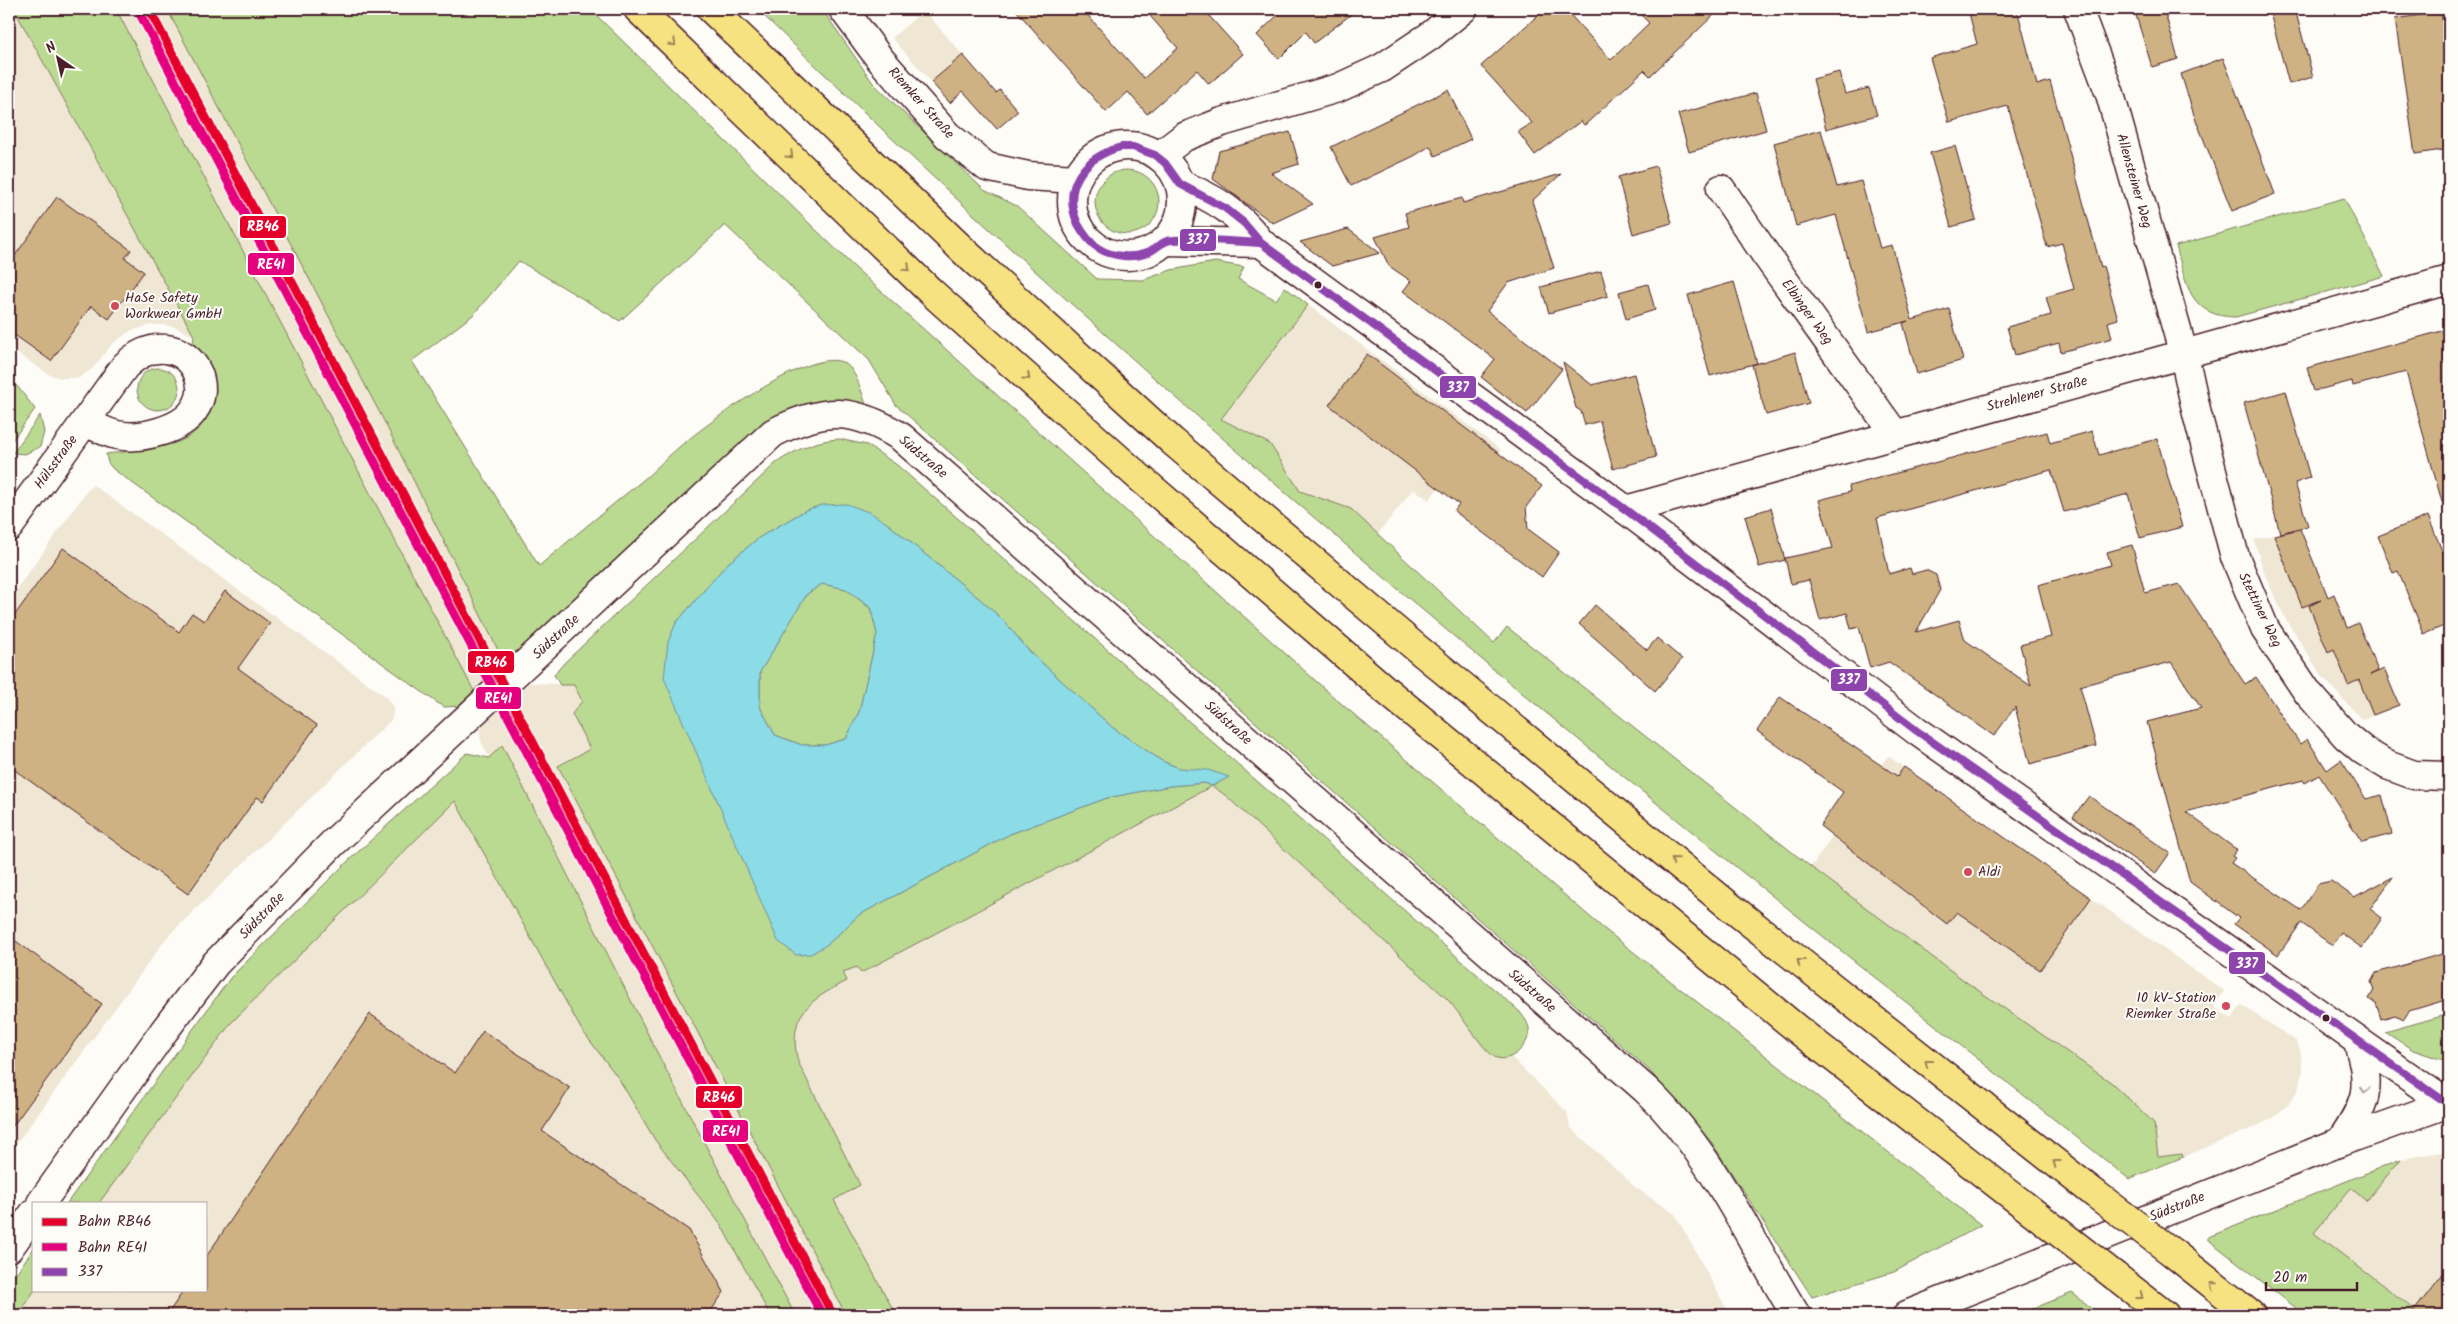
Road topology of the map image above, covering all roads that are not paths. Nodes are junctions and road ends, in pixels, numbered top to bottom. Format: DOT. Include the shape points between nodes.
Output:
graph roads {
  1 [pos="638,9"];
  2 [pos="711,9"];
  3 [pos="844,9"];
  4 [pos="1463,9"];
  5 [pos="2078,9"];
  6 [pos="1159,156"];
  7 [pos="1076,179"];
  8 [pos="1180,184"];
  9 [pos="1721,189"];
  10 [pos="1166,240"];
  11 [pos="1261,243"];
  12 [pos="2449,280"];
  13 [pos="2184,355"];
  14 [pos="85,422"];
  15 [pos="1894,433"];
  16 [pos="1626,510"];
  17 [pos="9,527"];
  18 [pos="2449,776"];
  19 [pos="2358,1042"];
  20 [pos="2449,1104"];
  21 [pos="2340,1142"];
  22 [pos="42,1202"];
  23 [pos="32,1216"];
  24 [pos="9,1248"];
  25 [pos="1796,1315"];
  26 [pos="1907,1315"];
  27 [pos="2165,1315"];
  28 [pos="2251,1315"];
  1 -- 27 [label="highway, one-way, bridge" via="930,291 1388,692 1802,1033"];
  28 -- 2 [label="highway, one-way, bridge" via="1721,898 1413,646 1187,454 967,254"];
  3 -- 7 [label="street, Riemker Straße" via="880,59 947,135 987,167 1028,176"];
  4 -- 6 [label="street" via="1382,68 1338,88 1222,122 1184,137"];
  5 -- 13 [label="street, Allensteiner Weg" via="2110,94"];
  6 -- 7 [label="street" via="1142,148 1122,146 1095,157"];
  6 -- 8 [label="street" via="1172,168"];
  7 -- 10 [label="street" via="1072,200 1076,222 1087,240 1105,252 1127,257 1148,253"];
  8 -- 10 [label="street" via="1183,204 1178,224"];
  8 -- 11 [label="street" via="1225,207 1248,224"];
  9 -- 15 [label="street, Elbinger Weg"];
  10 -- 11 [label="street"];
  11 -- 16 [label="street"];
  12 -- 13 [label="street, Strehlener Straße"];
  13 -- 15 [label="street, Strehlener Straße"];
  13 -- 18 [label="street, Stettiner Weg" via="2235,556 2265,629 2284,660 2308,693 2346,736 2364,751 2387,765 2414,774"];
  14 -- 17 [label="street, Hülsstraße"];
  15 -- 16 [label="street, Strehlener Straße"];
  16 -- 19 [label="street" via="1917,731"];
  19 -- 20 [label="street"];
  19 -- 21 [label="street, one-way" via="2365,1065 2364,1103"];
  20 -- 21 [label="street, Südstraße"];
  21 -- 26 [label="street, Südstraße"];
  22 -- 25 [label="street, Südstraße" via="215,964 332,844 774,433 800,420 825,413 865,418 902,437 1668,1110 1707,1161"];
  23 -- 24 [label="street"];
}
